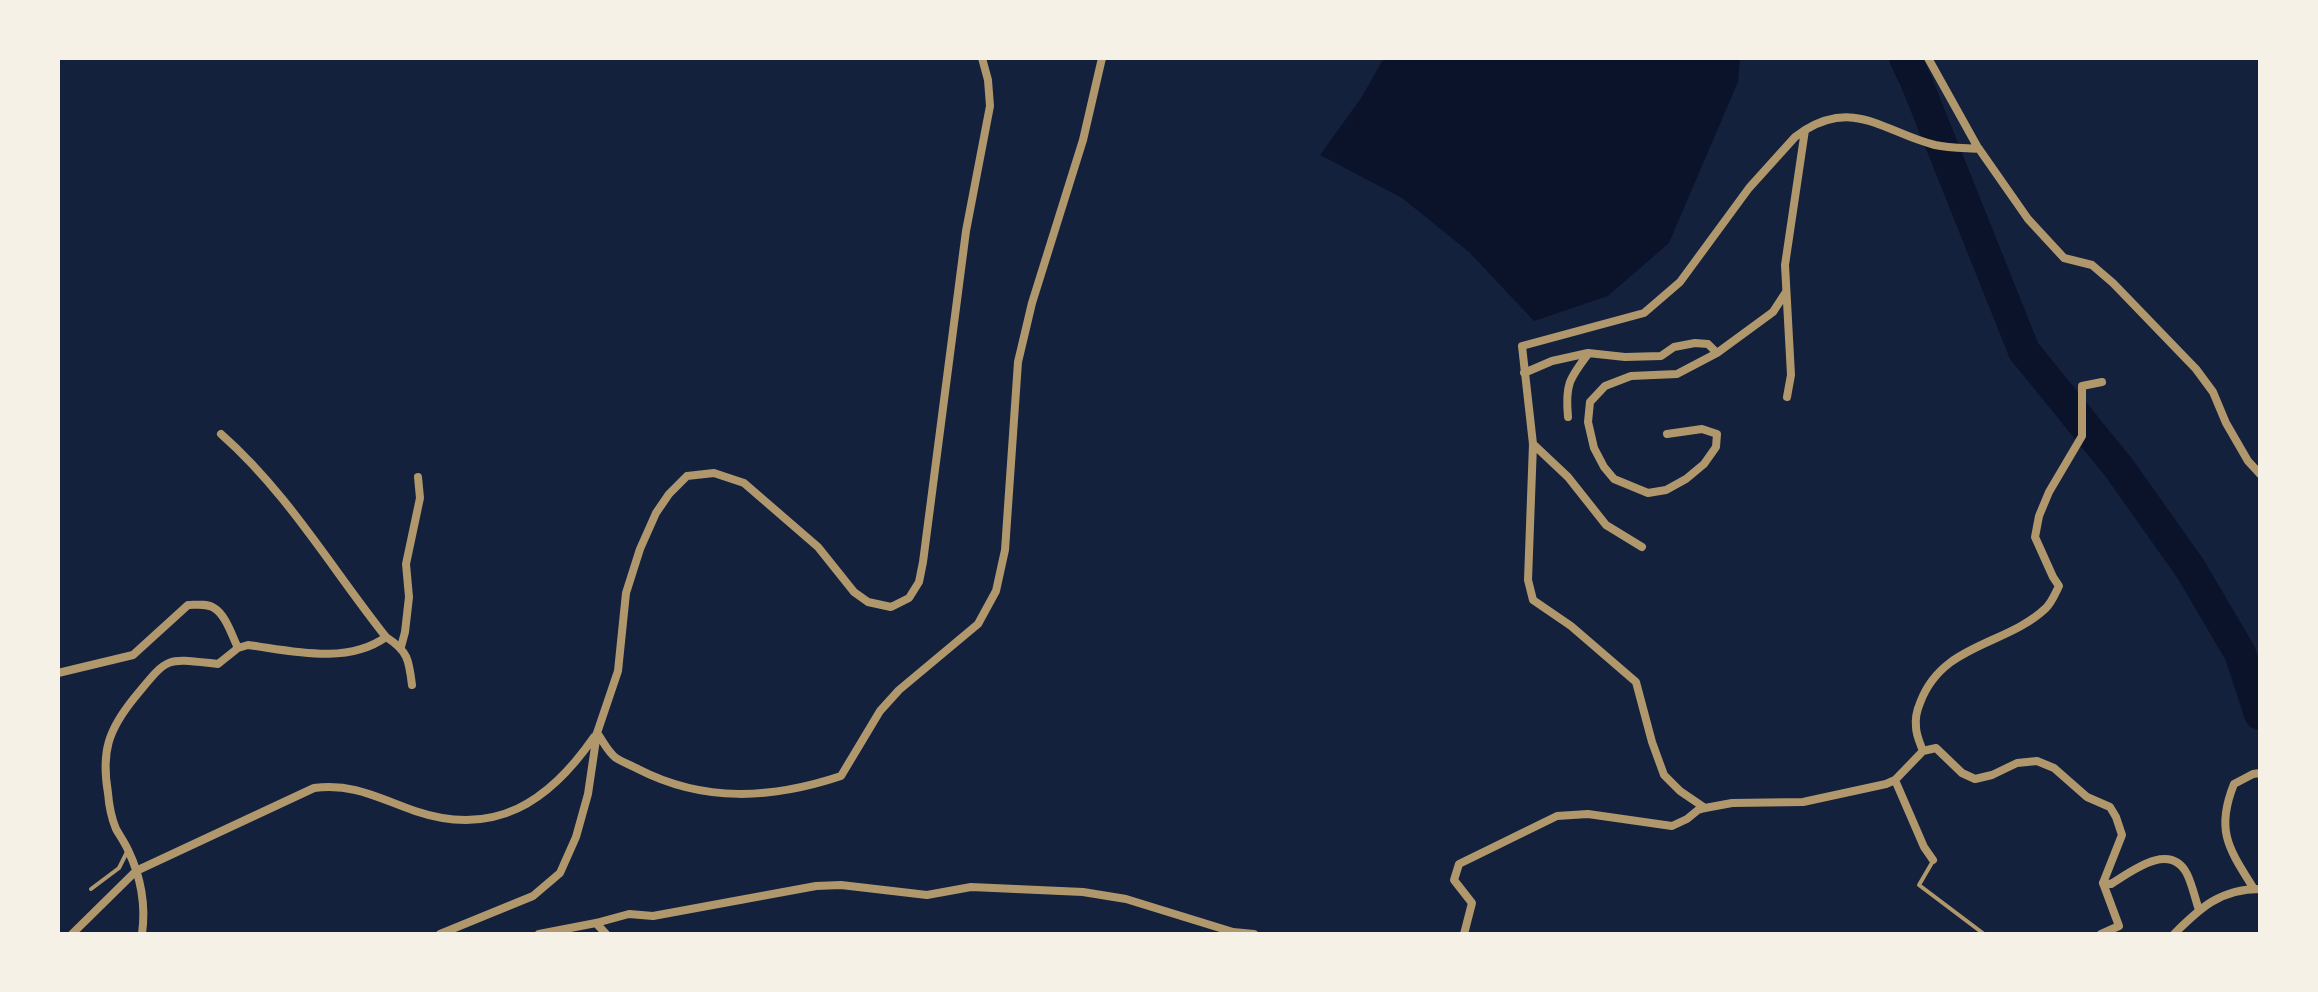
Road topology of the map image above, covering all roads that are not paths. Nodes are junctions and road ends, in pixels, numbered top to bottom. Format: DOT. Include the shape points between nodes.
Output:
graph roads {
  1 [pos="982,58"];
  2 [pos="1102,58"];
  3 [pos="1928,58"];
  4 [pos="1805,130"];
  5 [pos="1979,149"];
  6 [pos="1786,292"];
  7 [pos="1588,353"];
  8 [pos="1717,353"];
  9 [pos="1524,373"];
  10 [pos="2102,382"];
  11 [pos="1787,397"];
  12 [pos="1568,417"];
  13 [pos="221,434"];
  14 [pos="1667,434"];
  15 [pos="1533,444"];
  16 [pos="2260,474"];
  17 [pos="418,477"];
  18 [pos="1642,547"];
  19 [pos="386,637"];
  20 [pos="401,647"];
  21 [pos="238,648"];
  22 [pos="58,673"];
  23 [pos="412,685"];
  24 [pos="597,733"];
  25 [pos="1923,751"];
  26 [pos="2260,773"];
  27 [pos="1895,780"];
  28 [pos="1705,808"];
  29 [pos="128,849"];
  30 [pos="1933,860"];
  31 [pos="136,871"];
  32 [pos="2103,883"];
  33 [pos="91,889"];
  34 [pos="2257,889"];
  35 [pos="2199,910"];
  36 [pos="596,923"];
  37 [pos="72,934"];
  38 [pos="142,934"];
  39 [pos="440,934"];
  40 [pos="539,934"];
  41 [pos="606,934"];
  42 [pos="1254,934"];
  43 [pos="1464,934"];
  44 [pos="1984,934"];
  45 [pos="2101,934"];
  46 [pos="2174,934"];
  1 -- 24 [label="street" via="990,106 966,231 919,582 909,598 891,607 868,602 818,547 744,483 714,473 687,476 656,513 640,549 626,593 618,671"];
  2 -- 24 [label="street" via="1018,362 1005,550 996,591 978,624 880,711 841,776 806,788 744,795 698,792 656,779 614,757"];
  3 -- 5 [label="street"];
  4 -- 5 [label="street" via="1829,118 1855,117 1937,145"];
  4 -- 6 [label="street" via="1785,265"];
  4 -- 9 [label="street" via="1749,188 1680,282 1644,313 1522,346"];
  5 -- 16 [label="street" via="2028,219 2064,258 2092,265 2196,369"];
  6 -- 8 [label="street" via="1773,312"];
  6 -- 11 [label="street" via="1791,375"];
  7 -- 8 [label="street" via="1661,356 1695,343 1708,344"];
  7 -- 9 [label="street"];
  7 -- 12 [label="street" via="1570,377"];
  8 -- 14 [label="street" via="1677,374 1631,376 1605,386 1590,402 1594,448 1614,479 1629,486 1648,493 1666,490 1704,464 1716,447 1717,434 1702,429"];
  9 -- 15 [label="street"];
  10 -- 25 [label="street" via="2082,386 2082,436 2039,516 2035,537 2059,586 2050,605 2031,621 1939,671 1916,713"];
  13 -- 19 [label="street" via="289,508"];
  15 -- 18 [label="street" via="1606,525"];
  15 -- 28 [label="street" via="1528,580 1533,600 1636,682 1664,775"];
  17 -- 20 [label="street" via="420,498 406,564 409,597"];
  19 -- 20 [label="street"];
  19 -- 21 [label="street" via="374,645 326,654"];
  20 -- 23 [label="street"];
  21 -- 22 [label="street" via="215,608 188,605 133,655"];
  21 -- 29 [label="street" via="218,664 169,661 122,714 104,759 111,814"];
  24 -- 31 [label="street" via="563,774 518,810 484,820 452,821 354,789 314,788"];
  24 -- 39 [label="street" via="588,794 560,873 533,896"];
  25 -- 27 [label="street"];
  25 -- 32 [label="street" via="1936,748 1975,779 2037,761 2110,807 2122,835"];
  26 -- 34 [label="street" via="2234,784 2223,821 2234,857"];
  27 -- 28 [label="street" via="1803,802"];
  27 -- 30 [label="street"];
  28 -- 43 [label="street" via="1672,826 1588,814 1557,816 1459,864 1454,880 1472,903"];
  29 -- 31 [label="street"];
  29 -- 33 [label="lane" via="119,868"];
  30 -- 44 [label="lane" via="1919,885"];
  31 -- 37 [label="street"];
  31 -- 38 [label="street" via="145,912"];
  32 -- 35 [label="street" via="2111,884 2161,858 2175,860 2186,872"];
  32 -- 45 [label="street" via="2119,926"];
  34 -- 35 [label="street" via="2218,898"];
  35 -- 46 [label="street"];
  36 -- 40 [label="street"];
  36 -- 41 [label="street"];
  36 -- 42 [label="street" via="816,886 927,895 984,887 1126,899"];
}
